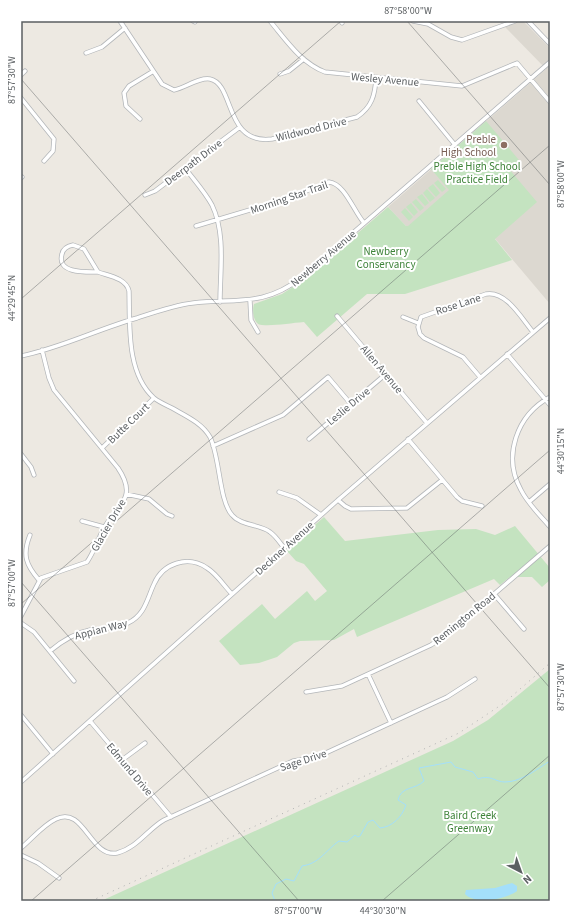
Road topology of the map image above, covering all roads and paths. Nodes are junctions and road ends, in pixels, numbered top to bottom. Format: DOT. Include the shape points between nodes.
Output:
graph roads {
  1 [pos="120,21"];
  2 [pos="270,21"];
  3 [pos="413,21"];
  4 [pos="500,21"];
  5 [pos="515,21"];
  6 [pos="528,21"];
  7 [pos="503,25"];
  8 [pos="125,28"];
  9 [pos="550,44"];
  10 [pos="86,53"];
  11 [pos="304,60"];
  12 [pos="550,62"];
  13 [pos="25,71"];
  14 [pos="152,72"];
  15 [pos="280,74"];
  16 [pos="21,75"];
  17 [pos="376,78"];
  18 [pos="530,79"];
  19 [pos="21,98"];
  20 [pos="419,101"];
  21 [pos="550,102"];
  22 [pos="140,119"];
  23 [pos="240,127"];
  24 [pos="454,144"];
  25 [pos="44,161"];
  26 [pos="185,168"];
  27 [pos="145,195"];
  28 [pos="218,221"];
  29 [pos="364,223"];
  30 [pos="196,226"];
  31 [pos="98,272"];
  32 [pos="250,300"];
  33 [pos="220,302"];
  34 [pos="337,316"];
  35 [pos="403,317"];
  36 [pos="550,318"];
  37 [pos="130,320"];
  38 [pos="418,323"];
  39 [pos="258,332"];
  40 [pos="533,332"];
  41 [pos="42,350"];
  42 [pos="507,354"];
  43 [pos="22,355"];
  44 [pos="386,374"];
  45 [pos="480,377"];
  46 [pos="550,397"];
  47 [pos="154,398"];
  48 [pos="546,400"];
  49 [pos="350,404"];
  50 [pos="550,405"];
  51 [pos="427,423"];
  52 [pos="309,438"];
  53 [pos="408,439"];
  54 [pos="213,446"];
  55 [pos="102,448"];
  56 [pos="21,454"];
  57 [pos="34,475"];
  58 [pos="442,480"];
  59 [pos="550,484"];
  60 [pos="279,492"];
  61 [pos="126,494"];
  62 [pos="338,500"];
  63 [pos="529,502"];
  64 [pos="482,506"];
  65 [pos="321,515"];
  66 [pos="172,516"];
  67 [pos="82,521"];
  68 [pos="104,527"];
  69 [pos="550,527"];
  70 [pos="30,535"];
  71 [pos="550,546"];
  72 [pos="284,548"];
  73 [pos="39,580"];
  74 [pos="232,594"];
  75 [pos="494,594"];
  76 [pos="21,616"];
  77 [pos="21,623"];
  78 [pos="524,629"];
  79 [pos="50,651"];
  80 [pos="368,674"];
  81 [pos="475,678"];
  82 [pos="74,681"];
  83 [pos="306,692"];
  84 [pos="21,715"];
  85 [pos="90,721"];
  86 [pos="391,723"];
  87 [pos="145,743"];
  88 [pos="54,754"];
  89 [pos="122,760"];
  90 [pos="21,782"];
  91 [pos="171,817"];
  92 [pos="21,848"];
  93 [pos="21,855"];
  94 [pos="59,878"];
  1 -- 8 [label="street"];
  2 -- 11 [label="street, Wesley Avenue"];
  3 -- 7 [label="street" via="428,24 462,40"];
  4 -- 7 [label="street"];
  5 -- 7 [label="street"];
  6 -- 9 [label="street"];
  8 -- 10 [label="street" via="102,47"];
  8 -- 14 [label="street"];
  11 -- 15 [label="street"];
  11 -- 17 [label="street, Wesley Avenue" via="325,72"];
  12 -- 18 [label="street, Newberry Avenue"];
  13 -- 16 [label="street"];
  14 -- 22 [label="street" via="129,86 124,93 126,106"];
  14 -- 23 [label="street" via="162,84 174,90 204,80 215,81 221,87"];
  17 -- 18 [label="street, Wesley Avenue" via="462,86 517,63"];
  17 -- 23 [label="street, Wildwood Drive" via="375,94 371,103 362,114 352,118 267,139 254,137"];
  18 -- 21 [label="street"];
  18 -- 24 [label="street, Newberry Avenue"];
  19 -- 25 [label="street" via="51,134 53,151"];
  20 -- 24 [label="street"];
  23 -- 26 [label="street, Deerpath Drive"];
  24 -- 29 [label="street, Newberry Avenue"];
  26 -- 27 [label="street, Deerpath Drive" via="155,191"];
  26 -- 28 [label="street" via="208,199"];
  28 -- 29 [label="street, Morning Star Trail" via="329,182 342,188 353,210"];
  28 -- 30 [label="street, Morning Star Trail"];
  28 -- 33 [label="street"];
  29 -- 32 [label="street, Newberry Avenue" via="295,282 272,295"];
  31 -- 31 [label="street" via="84,249 70,246 63,251 62,262 68,269"];
  31 -- 37 [label="street" via="120,280 126,285 129,292"];
  32 -- 33 [label="street, Newberry Avenue"];
  32 -- 39 [label="street" via="252,320"];
  33 -- 37 [label="street, Newberry Avenue" via="192,303"];
  34 -- 44 [label="street, Allen Avenue"];
  35 -- 38 [label="street"];
  36 -- 40 [label="street, Deckner Avenue"];
  37 -- 41 [label="street, Newberry Avenue"];
  37 -- 47 [label="street" via="130,347 133,360 145,387"];
  38 -- 40 [label="street, Rose Lane" via="426,315 491,294 504,299"];
  38 -- 45 [label="street" via="418,331 422,336 463,357"];
  40 -- 42 [label="street, Deckner Avenue"];
  41 -- 43 [label="street, Newberry Avenue"];
  41 -- 55 [label="street, Glacier Drive" via="54,390"];
  42 -- 45 [label="street, Deckner Avenue"];
  42 -- 48 [label="street"];
  44 -- 49 [label="street, Leslie Drive"];
  44 -- 51 [label="street, Allen Avenue"];
  45 -- 51 [label="street, Deckner Avenue"];
  46 -- 48 [label="street"];
  47 -- 54 [label="street" via="199,424"];
  47 -- 55 [label="street, Butte Court"];
  48 -- 50 [label="street"];
  48 -- 63 [label="street" via="533,409 524,420 513,447 514,474 520,490"];
  49 -- 52 [label="street, Leslie Drive"];
  49 -- 54 [label="street" via="328,377 283,415"];
  51 -- 53 [label="street, Deckner Avenue"];
  53 -- 58 [label="street"];
  53 -- 62 [label="street, Deckner Avenue"];
  54 -- 72 [label="street" via="226,505 231,515 237,520 270,531"];
  55 -- 61 [label="street, Glacier Drive" via="122,473"];
  56 -- 57 [label="street" via="29,463"];
  58 -- 62 [label="street" via="413,505 403,509 351,509"];
  58 -- 64 [label="street" via="459,499"];
  59 -- 63 [label="street"];
  60 -- 65 [label="street" via="297,498"];
  61 -- 66 [label="street" via="149,499"];
  61 -- 68 [label="street, Glacier Drive" via="119,509"];
  62 -- 65 [label="street, Deckner Avenue"];
  63 -- 69 [label="street"];
  65 -- 72 [label="street, Deckner Avenue"];
  67 -- 68 [label="street"];
  68 -- 73 [label="street, Glacier Drive" via="87,562 46,575"];
  70 -- 73 [label="street" via="26,546 26,558 29,568"];
  71 -- 75 [label="street, Remington Road"];
  72 -- 74 [label="street, Deckner Avenue"];
  73 -- 76 [label="street"];
  74 -- 79 [label="street, Appian Way" via="203,566 188,562 176,563 161,572 144,609 133,620 119,627 73,635"];
  74 -- 85 [label="street, Deckner Avenue"];
  75 -- 78 [label="street"];
  75 -- 80 [label="street, Remington Road" via="431,645"];
  77 -- 79 [label="street" via="34,632"];
  79 -- 82 [label="street"];
  80 -- 83 [label="street, Remington Road" via="342,686"];
  80 -- 86 [label="street"];
  81 -- 86 [label="street, Sage Drive" via="447,697"];
  84 -- 88 [label="street"];
  85 -- 88 [label="street, Deckner Avenue"];
  85 -- 89 [label="street, Edmund Drive"];
  86 -- 91 [label="street, Sage Drive" via="317,757 292,761"];
  87 -- 89 [label="street"];
  88 -- 90 [label="street, Deckner Avenue"];
  89 -- 91 [label="street, Edmund Drive"];
  91 -- 92 [label="street, Sage Drive" via="159,823 141,840 118,852 111,853 100,848 79,823 67,817 55,819"];
  93 -- 94 [label="street"];
}
